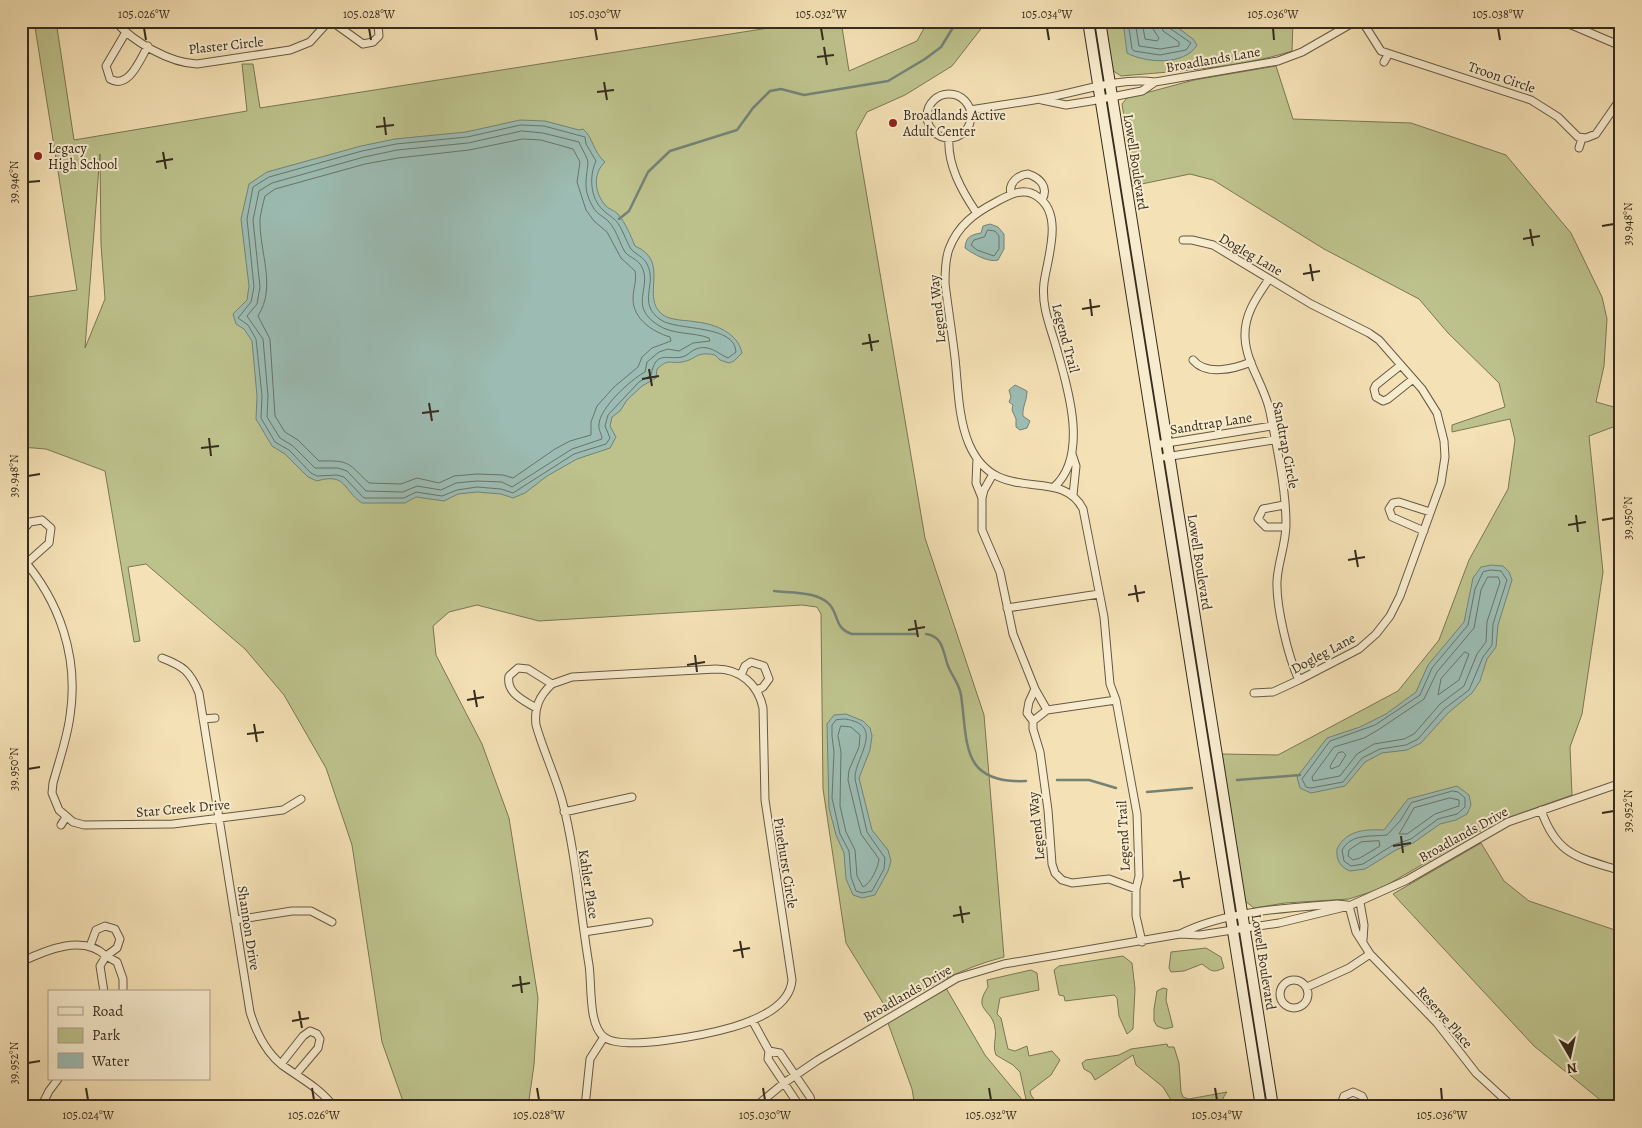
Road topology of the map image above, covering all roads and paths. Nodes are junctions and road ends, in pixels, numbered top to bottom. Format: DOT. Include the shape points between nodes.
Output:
graph roads {
  1 [pos="115,21"];
  2 [pos="330,21"];
  3 [pos="375,21"];
  4 [pos="1088,21"];
  5 [pos="1100,21"];
  6 [pos="1356,21"];
  7 [pos="1362,21"];
  8 [pos="1562,21"];
  9 [pos="126,32"];
  10 [pos="148,46"];
  11 [pos="1621,46"];
  12 [pos="1388,54"];
  13 [pos="1384,62"];
  14 [pos="1155,82"];
  15 [pos="1110,84"];
  16 [pos="1098,87"];
  17 [pos="1112,97"];
  18 [pos="1621,98"];
  19 [pos="1038,99"];
  20 [pos="1100,99"];
  21 [pos="970,110"];
  22 [pos="949,138"];
  23 [pos="1582,138"];
  24 [pos="1579,148"];
  25 [pos="1011,194"];
  26 [pos="1042,200"];
  27 [pos="976,212"];
  28 [pos="1183,240"];
  29 [pos="1269,279"];
  30 [pos="1193,360"];
  31 [pos="1251,362"];
  32 [pos="1401,364"];
  33 [pos="1413,379"];
  34 [pos="1272,426"];
  35 [pos="1274,440"];
  36 [pos="1167,443"];
  37 [pos="1155,445"];
  38 [pos="1072,454"];
  39 [pos="1170,457"];
  40 [pos="978,459"];
  41 [pos="1158,459"];
  42 [pos="993,474"];
  43 [pos="1054,487"];
  44 [pos="1073,495"];
  45 [pos="982,498"];
  46 [pos="1284,505"];
  47 [pos="1430,512"];
  48 [pos="1286,527"];
  49 [pos="1424,530"];
  50 [pos="21,532"];
  51 [pos="21,557"];
  52 [pos="24,566"];
  53 [pos="1099,594"];
  54 [pos="1007,608"];
  55 [pos="162,658"];
  56 [pos="741,675"];
  57 [pos="1299,680"];
  58 [pos="552,684"];
  59 [pos="1035,689"];
  60 [pos="757,690"];
  61 [pos="1254,693"];
  62 [pos="1116,700"];
  63 [pos="536,708"];
  64 [pos="1047,710"];
  65 [pos="215,718"];
  66 [pos="204,720"];
  67 [pos="1033,721"];
  68 [pos="1621,783"];
  69 [pos="632,797"];
  70 [pos="301,800"];
  71 [pos="1541,810"];
  72 [pos="564,812"];
  73 [pos="66,818"];
  74 [pos="219,818"];
  75 [pos="61,825"];
  76 [pos="1621,871"];
  77 [pos="1136,889"];
  78 [pos="1360,902"];
  79 [pos="1349,906"];
  80 [pos="1242,915"];
  81 [pos="1230,918"];
  82 [pos="235,920"];
  83 [pos="332,922"];
  84 [pos="649,922"];
  85 [pos="1244,928"];
  86 [pos="1232,930"];
  87 [pos="584,932"];
  88 [pos="1180,934"];
  89 [pos="1363,940"];
  90 [pos="1142,942"];
  91 [pos="90,946"];
  92 [pos="1370,954"];
  93 [pos="106,956"];
  94 [pos="21,962"];
  95 [pos="1307,987"];
  96 [pos="104,990"];
  97 [pos="123,990"];
  98 [pos="752,1020"];
  99 [pos="604,1037"];
  100 [pos="769,1051"];
  101 [pos="281,1064"];
  102 [pos="296,1074"];
  103 [pos="794,1075"];
  104 [pos="57,1080"];
  105 [pos="784,1083"];
  106 [pos="41,1107"];
  107 [pos="334,1107"];
  108 [pos="585,1107"];
  109 [pos="755,1107"];
  110 [pos="800,1107"];
  111 [pos="813,1107"];
  112 [pos="1261,1107"];
  113 [pos="1273,1107"];
  114 [pos="1340,1107"];
  115 [pos="1367,1107"];
  116 [pos="1513,1107"];
  1 -- 9 [label="street, Plaster Circle"];
  2 -- 3 [label="street, Plaster Circle" via="363,44 374,42 379,36"];
  2 -- 10 [label="street, Plaster Circle" via="310,42 290,50 197,64 173,60"];
  4 -- 16 [label="main road, Lowell Boulevard"];
  5 -- 15 [label="main road, Lowell Boulevard"];
  6 -- 14 [label="street, Broadlands Lane" via="1286,58"];
  7 -- 12 [label="street, Troon Circle" via="1375,44"];
  8 -- 11 [label="street"];
  9 -- 10 [label="street, Plaster Circle"];
  9 -- 10 [label="street" via="106,66 110,79 126,80"];
  12 -- 13 [label="street"];
  12 -- 23 [label="street, Troon Circle" via="1525,97 1545,108 1574,135"];
  14 -- 15 [label="street, Broadlands Lane" via="1138,80"];
  14 -- 17 [label="street, Broadlands Lane" via="1142,91"];
  15 -- 16 [label="street, Broadlands Lane"];
  15 -- 17 [label="main road, Lowell Boulevard"];
  16 -- 19 [label="street, Broadlands Lane"];
  16 -- 20 [label="main road, Lowell Boulevard"];
  17 -- 20 [label="street, Broadlands Lane"];
  17 -- 36 [label="main road, Lowell Boulevard"];
  18 -- 23 [label="street" via="1596,134"];
  19 -- 20 [label="street, Broadlands Lane" via="1066,105"];
  19 -- 21 [label="street, Broadlands Lane"];
  20 -- 37 [label="main road, Lowell Boulevard"];
  21 -- 22 [label="street" via="970,123 966,129"];
  21 -- 22 [label="street" via="967,103 955,94 940,95 930,104 926,117 931,129"];
  22 -- 27 [label="street" via="956,176"];
  23 -- 24 [label="street"];
  25 -- 26 [label="street" via="1031,193"];
  25 -- 26 [label="street, Legend Trail" via="1014,181 1028,174 1044,185"];
  25 -- 27 [label="street, Legend Trail"];
  26 -- 38 [label="street, Legend Trail" via="1052,230 1043,297 1064,376 1075,437"];
  27 -- 40 [label="street, Legend Way" via="956,235 945,268 961,410 968,443"];
  28 -- 29 [label="street, Dogleg Lane" via="1212,245"];
  29 -- 31 [label="street, Sandtrap Circle" via="1252,305 1246,323 1246,346"];
  29 -- 32 [label="street, Dogleg Lane" via="1369,333"];
  30 -- 31 [label="street" via="1209,369 1226,369"];
  31 -- 34 [label="street, Sandtrap Circle" via="1270,411"];
  32 -- 33 [label="street, Dogleg Lane"];
  32 -- 33 [label="street" via="1376,385 1376,397 1383,401 1388,399"];
  33 -- 47 [label="street, Dogleg Lane" via="1437,412 1444,441 1443,472"];
  34 -- 35 [label="street, Sandtrap Circle"];
  34 -- 36 [label="street, Sandtrap Lane"];
  35 -- 39 [label="street, Sandtrap Lane"];
  35 -- 46 [label="street, Sandtrap Circle"];
  36 -- 37 [label="street, Sandtrap Lane"];
  36 -- 39 [label="main road, Lowell Boulevard"];
  37 -- 41 [label="main road, Lowell Boulevard"];
  38 -- 43 [label="street, Legend Trail"];
  38 -- 44 [label="street, Legend Trail" via="1076,466"];
  39 -- 41 [label="street, Sandtrap Lane"];
  39 -- 80 [label="main road, Lowell Boulevard"];
  40 -- 42 [label="street, Legend Way"];
  40 -- 45 [label="street" via="976,483"];
  41 -- 81 [label="main road, Lowell Boulevard"];
  42 -- 43 [label="street, Legend Way" via="1015,483"];
  42 -- 45 [label="street"];
  43 -- 44 [label="street"];
  44 -- 53 [label="street, Legend Trail" via="1080,503 1087,522"];
  45 -- 54 [label="street" via="982,530 1000,572"];
  46 -- 48 [label="street, Sandtrap Circle"];
  46 -- 48 [label="street, Sandtrap Circle" via="1263,509 1258,519 1266,527"];
  47 -- 49 [label="street, Dogleg Lane"];
  47 -- 49 [label="street" via="1399,502 1390,506 1392,517"];
  48 -- 57 [label="street, Sandtrap Circle" via="1277,580 1278,595 1292,665"];
  49 -- 57 [label="street, Dogleg Lane" via="1394,609 1376,634 1359,649"];
  50 -- 52 [label="street" via="30,522 42,520 51,528 49,543"];
  51 -- 52 [label="street"];
  52 -- 73 [label="street" via="52,601 70,658 70,718 52,783 59,810"];
  53 -- 54 [label="street"];
  53 -- 62 [label="street, Legend Trail" via="1110,684"];
  54 -- 59 [label="street" via="1013,634"];
  55 -- 66 [label="street, Shannon Drive" via="181,665 192,677"];
  56 -- 58 [label="street" via="716,669 572,677"];
  56 -- 60 [label="street"];
  56 -- 60 [label="street" via="751,662 764,666 769,679 764,687"];
  57 -- 61 [label="street, Dogleg Lane" via="1273,692"];
  58 -- 63 [label="street" via="544,691"];
  58 -- 63 [label="street" via="523,668 509,676 512,692"];
  59 -- 64 [label="street"];
  59 -- 67 [label="street, Legend Way" via="1028,714"];
  60 -- 98 [label="street, Pinehurst Circle" via="764,714 766,815 792,980 789,994 783,1001"];
  62 -- 64 [label="street"];
  62 -- 77 [label="street, Legend Trail" via="1137,814"];
  63 -- 72 [label="street, Kahler Place" via="536,725"];
  64 -- 67 [label="street"];
  65 -- 66 [label="street"];
  66 -- 74 [label="street, Shannon Drive"];
  67 -- 77 [label="street, Legend Way" via="1055,873 1072,883 1109,879"];
  68 -- 71 [label="street, Broadlands Drive"];
  69 -- 72 [label="street"];
  70 -- 74 [label="street, Star Creek Drive" via="283,810"];
  71 -- 76 [label="street" via="1548,829 1562,848"];
  71 -- 78 [label="street, Broadlands Drive" via="1508,822 1407,880"];
  72 -- 87 [label="street, Kahler Place"];
  73 -- 74 [label="street, Star Creek Drive" via="84,825 159,826"];
  73 -- 75 [label="street"];
  74 -- 82 [label="street, Shannon Drive"];
  77 -- 90 [label="street, Legend Trail" via="1136,916"];
  78 -- 79 [label="street, Broadlands Drive"];
  78 -- 89 [label="street, Reserve Place"];
  79 -- 80 [label="street, Broadlands Drive" via="1273,909"];
  79 -- 85 [label="street, Broadlands Drive"];
  79 -- 89 [label="street, Reserve Place" via="1356,932"];
  80 -- 81 [label="street, Broadlands Drive"];
  80 -- 85 [label="main road, Lowell Boulevard"];
  81 -- 86 [label="main road, Lowell Boulevard"];
  81 -- 88 [label="street, Broadlands Drive" via="1198,925"];
  82 -- 83 [label="street" via="311,911"];
  82 -- 101 [label="street, Shannon Drive" via="254,1026"];
  84 -- 87 [label="street"];
  85 -- 86 [label="street, Broadlands Drive"];
  85 -- 113 [label="main road, Lowell Boulevard"];
  86 -- 88 [label="street, Broadlands Drive" via="1200,935"];
  86 -- 112 [label="main road, Lowell Boulevard"];
  87 -- 99 [label="street, Kahler Place" via="593,1018"];
  88 -- 90 [label="street, Broadlands Drive"];
  89 -- 92 [label="street, Reserve Place"];
  90 -- 103 [label="street, Broadlands Drive" via="1004,964 957,978"];
  91 -- 93 [label="street"];
  91 -- 93 [label="street" via="96,930 105,926 115,929 120,939 117,948"];
  91 -- 94 [label="street" via="67,946"];
  92 -- 95 [label="street" via="1349,968"];
  92 -- 116 [label="street, Reserve Place" via="1437,1023 1476,1073"];
  93 -- 96 [label="street" via="100,966"];
  93 -- 97 [label="street" via="117,962"];
  95 -- 95 [label="street" via="1297,980 1286,983 1281,989 1282,1001 1288,1007 1299,1008 1308,999"];
  98 -- 99 [label="street, Pinehurst Circle" via="726,1029 642,1043 619,1044"];
  98 -- 100 [label="street"];
  99 -- 108 [label="street" via="590,1059"];
  100 -- 103 [label="street" via="780,1053"];
  100 -- 105 [label="street" via="768,1059"];
  101 -- 102 [label="street, Shannon Drive"];
  101 -- 102 [label="street" via="303,1036 310,1031 317,1034 320,1039 318,1048"];
  102 -- 107 [label="street, Shannon Drive"];
  103 -- 105 [label="street, Broadlands Drive"];
  103 -- 111 [label="street" via="810,1097"];
  104 -- 106 [label="street"];
  105 -- 109 [label="street, Broadlands Drive"];
  105 -- 110 [label="street"];
  114 -- 115 [label="street" via="1344,1096 1353,1092 1362,1096"];
}
